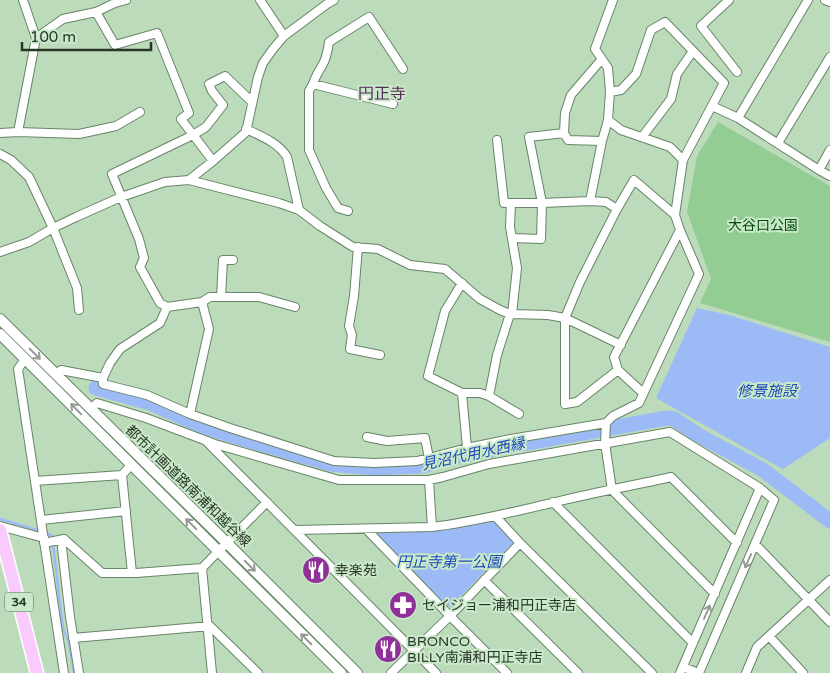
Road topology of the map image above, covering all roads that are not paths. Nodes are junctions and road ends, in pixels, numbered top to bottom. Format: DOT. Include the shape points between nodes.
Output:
graph roads {
  1 [pos="23,0"];
  2 [pos="126,0"];
  3 [pos="260,0"];
  4 [pos="334,0"];
  5 [pos="613,0"];
  6 [pos="729,0"];
  7 [pos="808,0"];
  8 [pos="825,0"];
  9 [pos="114,2"];
  10 [pos="830,2"];
  11 [pos="96,12"];
  12 [pos="284,36"];
  13 [pos="36,38"];
  14 [pos="693,51"];
  15 [pos="830,57"];
  16 [pos="602,59"];
  17 [pos="403,70"];
  18 [pos="737,72"];
  19 [pos="313,84"];
  20 [pos="610,92"];
  21 [pos="252,102"];
  22 [pos="393,104"];
  23 [pos="712,106"];
  24 [pos="140,112"];
  25 [pos="738,118"];
  26 [pos="608,120"];
  27 [pos="246,129"];
  28 [pos="18,132"];
  29 [pos="0,133"];
  30 [pos="564,133"];
  31 [pos="193,135"];
  32 [pos="642,137"];
  33 [pos="497,140"];
  34 [pos="602,141"];
  35 [pos="778,143"];
  36 [pos="830,150"];
  37 [pos="0,154"];
  38 [pos="683,160"];
  39 [pos="213,162"];
  40 [pos="819,170"];
  41 [pos="830,176"];
  42 [pos="189,180"];
  43 [pos="121,197"];
  44 [pos="590,201"];
  45 [pos="511,203"];
  46 [pos="542,203"];
  47 [pos="617,209"];
  48 [pos="299,210"];
  49 [pos="348,211"];
  50 [pos="675,215"];
  51 [pos="52,228"];
  52 [pos="680,230"];
  53 [pos="512,238"];
  54 [pos="358,247"];
  55 [pos="0,252"];
  56 [pos="233,260"];
  57 [pos="462,283"];
  58 [pos="221,297"];
  59 [pos="202,302"];
  60 [pos="167,307"];
  61 [pos="295,307"];
  62 [pos="80,310"];
  63 [pos="511,314"];
  64 [pos="565,318"];
  65 [pos="0,319"];
  66 [pos="0,334"];
  67 [pos="621,345"];
  68 [pos="380,355"];
  69 [pos="25,359"];
  70 [pos="618,370"];
  71 [pos="56,374"];
  72 [pos="103,378"];
  73 [pos="462,392"];
  74 [pos="643,393"];
  75 [pos="489,396"];
  76 [pos="90,409"];
  77 [pos="190,414"];
  78 [pos="519,414"];
  79 [pos="605,426"];
  80 [pos="367,436"];
  81 [pos="204,440"];
  82 [pos="606,443"];
  83 [pos="467,448"];
  84 [pos="429,458"];
  85 [pos="131,466"];
  86 [pos="122,475"];
  87 [pos="429,480"];
  88 [pos="35,482"];
  89 [pos="760,488"];
  90 [pos="612,490"];
  91 [pos="267,502"];
  92 [pos="553,502"];
  93 [pos="126,512"];
  94 [pos="495,516"];
  95 [pos="41,520"];
  96 [pos="0,526"];
  97 [pos="432,527"];
  98 [pos="366,529"];
  99 [pos="0,530"];
  100 [pos="296,530"];
  101 [pos="64,540"];
  102 [pos="44,541"];
  103 [pos="227,543"];
  104 [pos="520,543"];
  105 [pos="737,543"];
  106 [pos="755,544"];
  107 [pos="218,552"];
  108 [pos="202,568"];
  109 [pos="132,573"];
  110 [pos="484,580"];
  111 [pos="830,580"];
  112 [pos="715,594"];
  113 [pos="810,600"];
  114 [pos="450,616"];
  115 [pos="830,622"];
  116 [pos="208,626"];
  117 [pos="770,636"];
  118 [pos="73,638"];
  119 [pos="693,643"];
  120 [pos="414,651"];
  121 [pos="681,670"];
  122 [pos="38,673"];
  123 [pos="64,673"];
  124 [pos="79,673"];
  125 [pos="212,673"];
  126 [pos="258,673"];
  127 [pos="341,673"];
  128 [pos="357,673"];
  129 [pos="391,673"];
  130 [pos="436,673"];
  131 [pos="507,673"];
  132 [pos="578,673"];
  133 [pos="652,673"];
  134 [pos="699,673"];
  135 [pos="746,673"];
  136 [pos="802,673"];
  1 -- 13 [label="street"];
  2 -- 9 [label="street"];
  3 -- 12 [label="street"];
  4 -- 12 [label="street"];
  5 -- 16 [label="street" via="595,49"];
  6 -- 18 [label="street" via="701,26"];
  7 -- 25 [label="street"];
  8 -- 10 [label="street"];
  9 -- 11 [label="street"];
  11 -- 13 [label="street" via="63,19"];
  11 -- 31 [label="street" via="115,45 157,33 189,113 182,119"];
  12 -- 21 [label="street" via="263,63"];
  13 -- 28 [label="street"];
  14 -- 20 [label="street" via="665,22 651,30 636,74 621,90"];
  14 -- 23 [label="street" via="724,83"];
  14 -- 32 [label="street" via="677,74 671,99"];
  15 -- 35 [label="street"];
  16 -- 20 [label="street" via="608,68"];
  16 -- 30 [label="street" via="571,95 565,113"];
  17 -- 19 [label="street" via="369,17 329,42 328,52"];
  19 -- 22 [label="street"];
  19 -- 49 [label="street" via="309,91 309,150 338,208"];
  20 -- 26 [label="street"];
  21 -- 27 [label="street"];
  21 -- 31 [label="street" via="225,76 209,84 223,105 206,127"];
  23 -- 25 [label="street"];
  23 -- 38 [label="street"];
  24 -- 28 [label="street" via="116,126 79,134"];
  25 -- 35 [label="street"];
  26 -- 32 [label="street" via="621,130"];
  26 -- 34 [label="street"];
  27 -- 39 [label="street"];
  27 -- 48 [label="street" via="267,138 285,152"];
  28 -- 29 [label="street"];
  30 -- 34 [label="street" via="568,140"];
  30 -- 46 [label="street" via="529,136"];
  31 -- 39 [label="street"];
  31 -- 43 [label="street" via="112,174"];
  32 -- 38 [label="street" via="670,148"];
  33 -- 45 [label="street" via="504,203"];
  34 -- 44 [label="street"];
  35 -- 40 [label="street"];
  36 -- 40 [label="street"];
  37 -- 51 [label="street" via="29,177"];
  38 -- 50 [label="street"];
  39 -- 42 [label="street"];
  40 -- 41 [label="street"];
  42 -- 43 [label="street" via="165,182"];
  42 -- 48 [label="street"];
  43 -- 51 [label="street"];
  43 -- 60 [label="street" via="139,239 144,258 140,266 160,303"];
  44 -- 46 [label="street"];
  44 -- 47 [label="street" via="606,202"];
  45 -- 46 [label="street"];
  45 -- 53 [label="street"];
  46 -- 53 [label="street" via="541,239"];
  47 -- 50 [label="street" via="634,180"];
  47 -- 64 [label="street"];
  48 -- 54 [label="street"];
  50 -- 52 [label="street"];
  51 -- 55 [label="street" via="29,242"];
  51 -- 62 [label="street" via="77,288"];
  52 -- 67 [label="street"];
  52 -- 74 [label="street" via="699,274"];
  53 -- 63 [label="street" via="517,268"];
  54 -- 57 [label="street" via="378,249 410,265 445,269"];
  54 -- 68 [label="street" via="349,326 352,335 350,349"];
  56 -- 58 [label="street" via="223,260"];
  57 -- 63 [label="street" via="480,299"];
  57 -- 73 [label="street" via="445,311 428,376"];
  58 -- 59 [label="street" via="210,297"];
  58 -- 61 [label="street" via="259,297"];
  59 -- 60 [label="street"];
  59 -- 77 [label="street" via="208,329"];
  60 -- 72 [label="street" via="160,323 120,350"];
  63 -- 64 [label="street"];
  63 -- 75 [label="street" via="497,355"];
  64 -- 67 [label="street"];
  64 -- 70 [label="street" via="565,404 577,402"];
  65 -- 71 [label="street, 都市計画道路南浦和越谷線, one-way"];
  66 -- 69 [label="street, 都市計画道路南浦和越谷線"];
  67 -- 70 [label="street" via="614,357"];
  85 -- 69 [label="street, 都市計画道路南浦和越谷線, one-way"];
  69 -- 88 [label="street" via="18,369"];
  70 -- 74 [label="street"];
  71 -- 72 [label="street" via="61,370"];
  71 -- 76 [label="street, 都市計画道路南浦和越谷線"];
  72 -- 77 [label="street" via="102,384 147,395"];
  73 -- 75 [label="street"];
  73 -- 83 [label="street"];
  74 -- 79 [label="street" via="639,403 613,416"];
  75 -- 78 [label="street"];
  76 -- 81 [label="street" via="97,403"];
  76 -- 103 [label="street, 都市計画道路南浦和越谷線"];
  77 -- 84 [label="street" via="334,460 374,463"];
  79 -- 82 [label="street"];
  79 -- 83 [label="street"];
  80 -- 84 [label="street" via="387,441 425,438"];
  81 -- 87 [label="street" via="339,480"];
  81 -- 91 [label="street"];
  82 -- 87 [label="street" via="489,464"];
  82 -- 89 [label="street" via="670,432"];
  82 -- 90 [label="street"];
  83 -- 84 [label="street"];
  85 -- 86 [label="street"];
  107 -- 85 [label="street, 都市計画道路南浦和越谷線, one-way"];
  86 -- 88 [label="street"];
  86 -- 93 [label="street"];
  87 -- 97 [label="street"];
  88 -- 95 [label="street"];
  89 -- 105 [label="street"];
  89 -- 106 [label="street" via="774,500"];
  90 -- 92 [label="street"];
  90 -- 105 [label="street" via="671,477"];
  90 -- 112 [label="street"];
  91 -- 100 [label="street"];
  91 -- 103 [label="street"];
  92 -- 94 [label="street"];
  92 -- 119 [label="street"];
  93 -- 95 [label="street"];
  93 -- 109 [label="street"];
  94 -- 97 [label="street"];
  94 -- 104 [label="street"];
  95 -- 102 [label="street"];
  96 -- 102 [label="street"];
  97 -- 98 [label="street"];
  98 -- 100 [label="street"];
  98 -- 114 [label="street"];
  99 -- 122 [label="main road, 34"];
  100 -- 120 [label="street"];
  101 -- 102 [label="street"];
  101 -- 109 [label="street" via="102,573"];
  101 -- 118 [label="street" via="62,548"];
  102 -- 123 [label="street"];
  103 -- 107 [label="street"];
  103 -- 128 [label="street, 都市計画道路南浦和越谷線, one-way"];
  104 -- 110 [label="street"];
  104 -- 133 [label="street"];
  105 -- 112 [label="street"];
  106 -- 113 [label="street"];
  106 -- 134 [label="street, one-way"];
  107 -- 108 [label="street"];
  127 -- 107 [label="street, 都市計画道路南浦和越谷線, one-way"];
  108 -- 109 [label="street"];
  108 -- 116 [label="street"];
  110 -- 114 [label="street"];
  110 -- 132 [label="street"];
  111 -- 113 [label="street"];
  119 -- 112 [label="street, one-way"];
  113 -- 115 [label="street"];
  113 -- 117 [label="street"];
  114 -- 120 [label="street"];
  114 -- 131 [label="street"];
  116 -- 118 [label="street"];
  116 -- 125 [label="street"];
  116 -- 126 [label="street"];
  117 -- 135 [label="street" via="757,647"];
  117 -- 136 [label="street"];
  118 -- 124 [label="street"];
  119 -- 121 [label="street"];
  120 -- 129 [label="street"];
  120 -- 130 [label="street"];
  121 -- 134 [label="street"];
}
